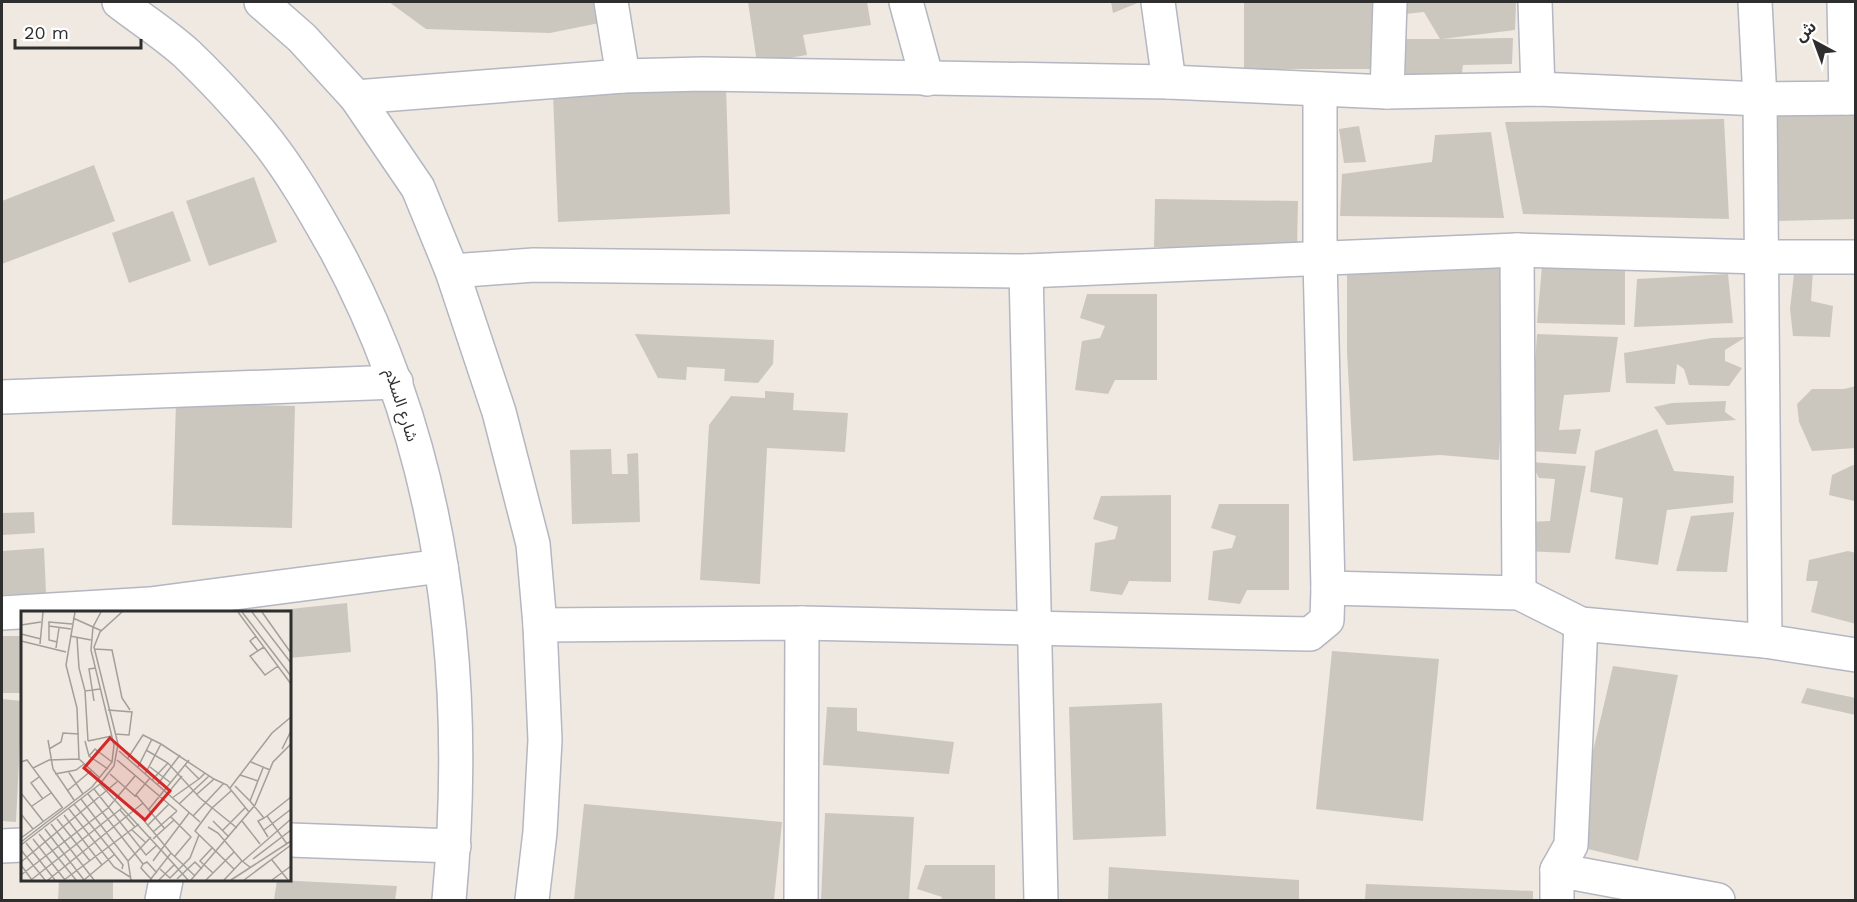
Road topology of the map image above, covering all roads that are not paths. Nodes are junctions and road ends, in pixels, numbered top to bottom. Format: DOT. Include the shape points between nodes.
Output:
graph roads {
  1 [pos="119,2"];
  2 [pos="261,2"];
  3 [pos="611,2"];
  4 [pos="906,2"];
  5 [pos="1158,2"];
  6 [pos="1390,2"];
  7 [pos="1535,2"];
  8 [pos="1755,2"];
  9 [pos="1844,2"];
  10 [pos="623,75"];
  11 [pos="927,79"];
  12 [pos="1169,82"];
  13 [pos="1320,89"];
  14 [pos="1538,89"];
  15 [pos="1387,92"];
  16 [pos="356,97"];
  17 [pos="1851,98"];
  18 [pos="1760,99"];
  19 [pos="1517,250"];
  20 [pos="1761,257"];
  21 [pos="1856,257"];
  22 [pos="1320,260"];
  23 [pos="452,271"];
  24 [pos="1026,271"];
  25 [pos="396,382"];
  26 [pos="2,397"];
  27 [pos="441,566"];
  28 [pos="1328,588"];
  29 [pos="1519,593"];
  30 [pos="35,611"];
  31 [pos="21,612"];
  32 [pos="2,613"];
  33 [pos="802,623"];
  34 [pos="1581,624"];
  35 [pos="540,625"];
  36 [pos="1035,628"];
  37 [pos="1765,641"];
  38 [pos="1856,656"];
  39 [pos="291,840"];
  40 [pos="21,845"];
  41 [pos="2,846"];
  42 [pos="454,846"];
  43 [pos="166,881"];
  44 [pos="1557,885"];
  45 [pos="162,900"];
  46 [pos="449,900"];
  47 [pos="532,900"];
  48 [pos="801,900"];
  49 [pos="1041,900"];
  50 [pos="1718,900"];
  1 -- 25 [label="street, شارع السلام" via="185,53 260,132 326,231 359,294"];
  2 -- 16 [label="street" via="302,38"];
  3 -- 10 [label="street"];
  4 -- 11 [label="street"];
  5 -- 12 [label="street"];
  6 -- 15 [label="street"];
  7 -- 14 [label="street"];
  8 -- 18 [label="street"];
  9 -- 17 [label="street"];
  10 -- 11 [label="street"];
  10 -- 16 [label="street"];
  11 -- 12 [label="street"];
  12 -- 13 [label="street"];
  13 -- 15 [label="street"];
  13 -- 22 [label="street"];
  14 -- 15 [label="street"];
  14 -- 18 [label="street"];
  16 -- 23 [label="street" via="418,188"];
  17 -- 18 [label="street"];
  18 -- 20 [label="street"];
  19 -- 20 [label="street"];
  19 -- 22 [label="street"];
  19 -- 29 [label="street"];
  20 -- 21 [label="street"];
  20 -- 37 [label="street"];
  22 -- 24 [label="street"];
  22 -- 28 [label="street"];
  23 -- 24 [label="street" via="534,265"];
  23 -- 35 [label="street" via="499,412 530,533"];
  24 -- 36 [label="street"];
  25 -- 26 [label="street"];
  25 -- 27 [label="street, شارع السلام" via="423,473"];
  27 -- 30 [label="street" via="150,604"];
  27 -- 42 [label="street, شارع السلام" via="453,651 457,726"];
  28 -- 29 [label="street"];
  28 -- 36 [label="street" via="1327,621 1310,634"];
  29 -- 34 [label="street"];
  31 -- 32 [label="street"];
  33 -- 35 [label="street"];
  33 -- 36 [label="street"];
  33 -- 48 [label="street"];
  34 -- 37 [label="street"];
  34 -- 44 [label="street" via="1571,844"];
  35 -- 47 [label="street" via="545,740"];
  36 -- 49 [label="street"];
  37 -- 38 [label="street"];
  39 -- 42 [label="street"];
  40 -- 41 [label="street"];
  42 -- 46 [label="street, شارع السلام"];
  43 -- 45 [label="street"];
  44 -- 50 [label="street"];
}
